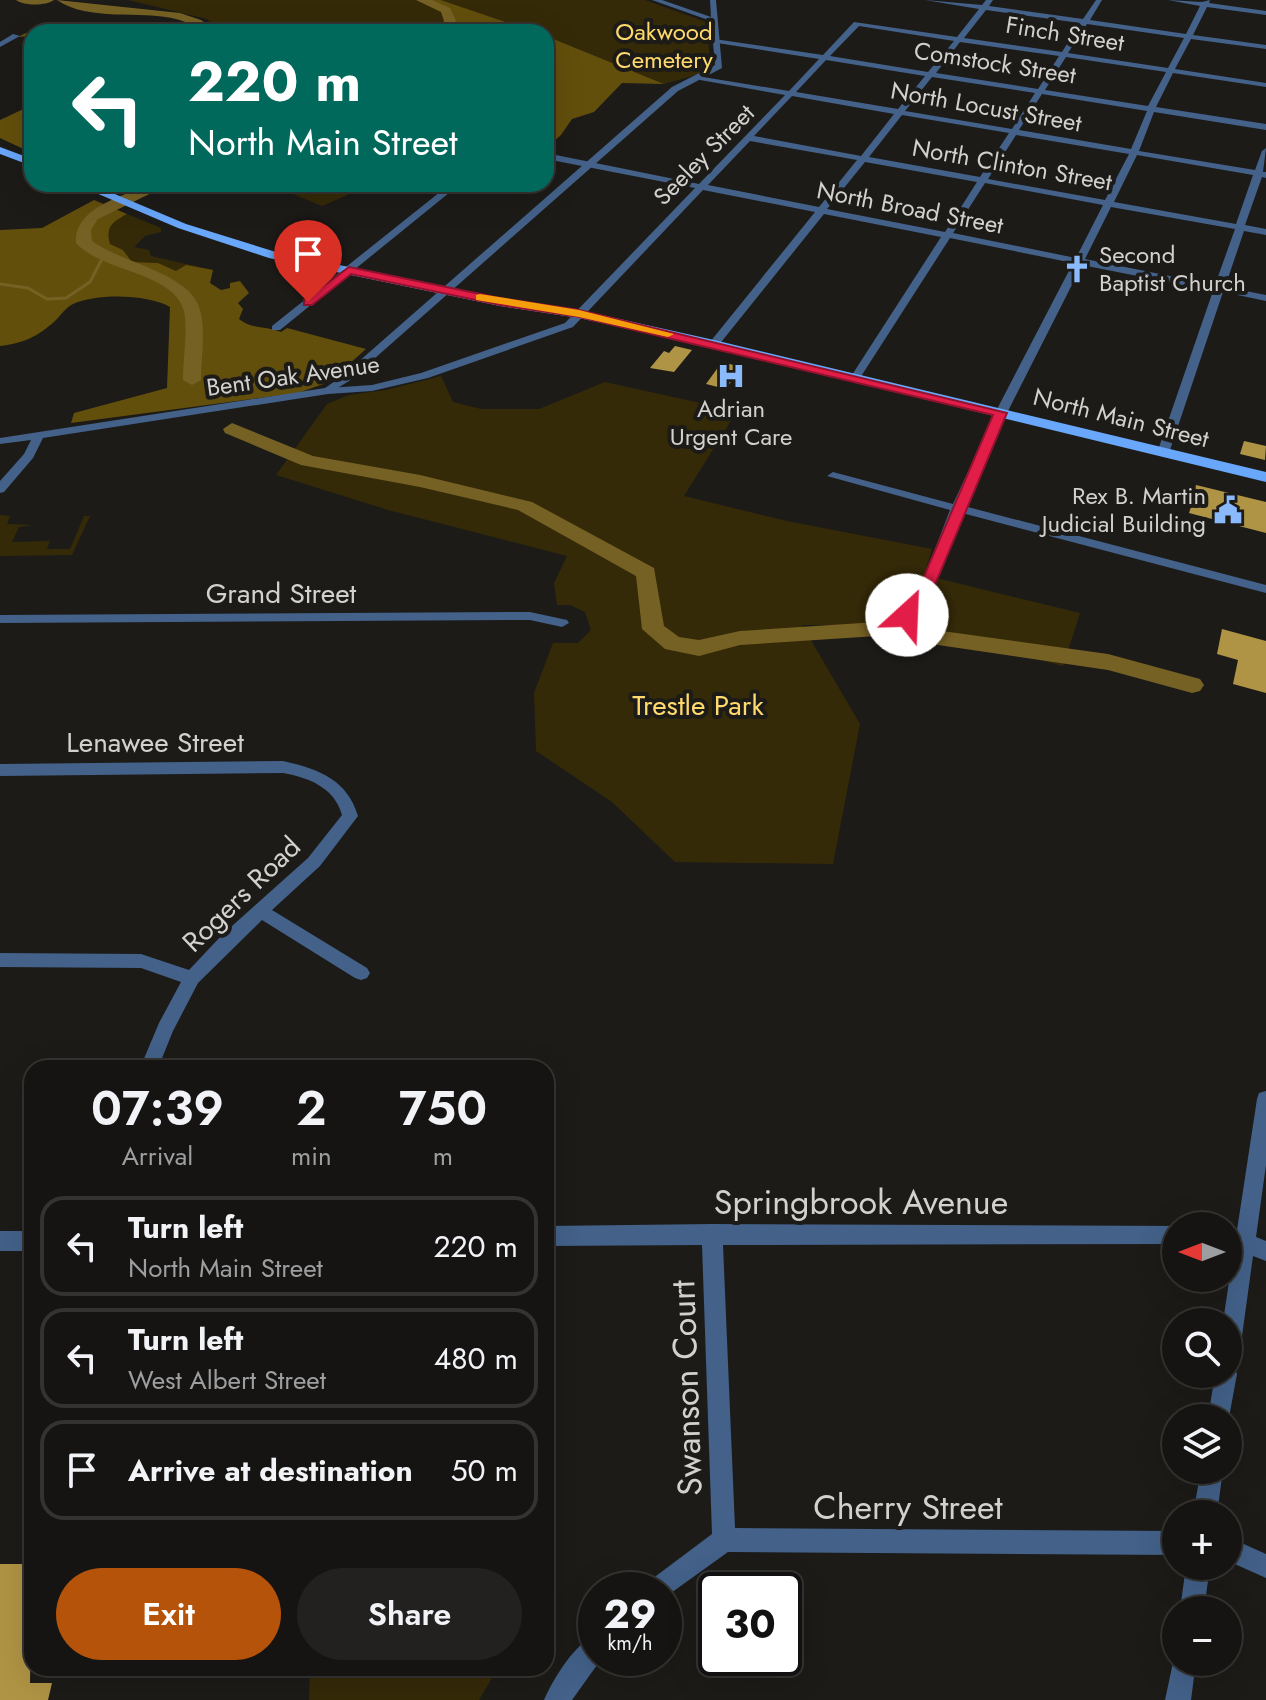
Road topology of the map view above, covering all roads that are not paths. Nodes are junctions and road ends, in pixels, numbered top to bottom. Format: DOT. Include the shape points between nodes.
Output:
graph roads {
  1 [pos="655,0"];
  2 [pos="713,0"];
  3 [pos="928,0"];
  4 [pos="1099,0"];
  5 [pos="1171,0"];
  6 [pos="1206,2"];
  7 [pos="987,4"];
  8 [pos="1266,13"];
  9 [pos="714,20"];
  10 [pos="1086,22"];
  11 [pos="857,24"];
  12 [pos="16,36"];
  13 [pos="1189,36"];
  14 [pos="960,38"];
  15 [pos="717,41"];
  16 [pos="0,45"];
  17 [pos="1266,47"];
  18 [pos="1064,54"];
  19 [pos="828,56"];
  20 [pos="1172,70"];
  21 [pos="930,73"];
  22 [pos="700,78"];
  23 [pos="1266,85"];
  24 [pos="1041,91"];
  25 [pos="793,94"];
  26 [pos="1152,109"];
  27 [pos="899,112"];
  28 [pos="1266,127"];
  29 [pos="1014,132"];
  30 [pos="750,138"];
  31 [pos="0,150"];
  32 [pos="1266,151"];
  33 [pos="1134,153"];
  34 [pos="554,158"];
  35 [pos="863,158"];
  36 [pos="24,160"];
  37 [pos="587,164"];
  38 [pos="1262,175"];
  39 [pos="983,179"];
  40 [pos="701,187"];
  41 [pos="100,192"];
  42 [pos="446,192"];
  43 [pos="1109,203"];
  44 [pos="822,211"];
  45 [pos="1241,228"];
  46 [pos="1266,232"];
  47 [pos="948,235"];
  48 [pos="1077,261"];
  49 [pos="349,270"];
  50 [pos="1220,289"];
  51 [pos="444,291"];
  52 [pos="1266,298"];
  53 [pos="579,314"];
  54 [pos="276,328"];
  55 [pos="714,344"];
  56 [pos="855,378"];
  57 [pos="328,391"];
  58 [pos="1001,413"];
  59 [pos="39,435"];
  60 [pos="0,441"];
  61 [pos="1163,453"];
  62 [pos="833,476"];
  63 [pos="1266,477"];
  64 [pos="0,489"];
  65 [pos="957,509"];
  66 [pos="1266,589"];
  67 [pos="907,615"];
  68 [pos="0,619"];
  69 [pos="562,623"];
  70 [pos="0,770"];
  71 [pos="311,773"];
  72 [pos="261,911"];
  73 [pos="0,960"];
  74 [pos="361,973"];
  75 [pos="192,978"];
  76 [pos="153,1060"];
  77 [pos="1266,1099"];
  78 [pos="1242,1212"];
  79 [pos="712,1234"];
  80 [pos="1162,1234"];
  81 [pos="554,1236"];
  82 [pos="0,1241"];
  83 [pos="24,1241"];
  84 [pos="1242,1241"];
  85 [pos="1266,1251"];
  86 [pos="724,1540"];
  87 [pos="1162,1543"];
  88 [pos="1242,1555"];
  89 [pos="1266,1566"];
  90 [pos="680,1572"];
  91 [pos="578,1669"];
  92 [pos="1182,1676"];
  93 [pos="557,1700"];
  94 [pos="1178,1700"];
  1 -- 9 [label="street"];
  2 -- 9 [label="street"];
  3 -- 7 [label="street"];
  4 -- 10 [label="street"];
  5 -- 6 [label="street"];
  6 -- 8 [label="street"];
  6 -- 13 [label="street"];
  7 -- 10 [label="street"];
  7 -- 14 [label="street"];
  9 -- 15 [label="street"];
  10 -- 13 [label="street"];
  10 -- 18 [label="street"];
  11 -- 14 [label="street, Finch Street"];
  11 -- 19 [label="street, Seeley Street"];
  12 -- 16 [label="street"];
  13 -- 17 [label="street"];
  13 -- 20 [label="street"];
  14 -- 18 [label="street, Finch Street"];
  14 -- 21 [label="street"];
  15 -- 19 [label="street, Comstock Street"];
  15 -- 22 [label="street" via="719,66"];
  18 -- 20 [label="street, Finch Street"];
  18 -- 24 [label="street"];
  19 -- 21 [label="street, Comstock Street"];
  19 -- 25 [label="street, Seeley Street"];
  20 -- 23 [label="street, Finch Street"];
  20 -- 26 [label="street"];
  21 -- 24 [label="street, Comstock Street"];
  21 -- 27 [label="street"];
  22 -- 25 [label="street, North Locust Street"];
  22 -- 37 [label="street" via="675,89"];
  24 -- 26 [label="street, Comstock Street"];
  24 -- 29 [label="street"];
  25 -- 27 [label="street, North Locust Street"];
  25 -- 30 [label="street, Seeley Street"];
  26 -- 28 [label="street, Comstock Street"];
  26 -- 33 [label="street"];
  27 -- 29 [label="street, North Locust Street"];
  27 -- 35 [label="street"];
  29 -- 33 [label="street, North Locust Street"];
  29 -- 39 [label="street"];
  30 -- 35 [label="street, North Clinton Street"];
  30 -- 40 [label="street, Seeley Street"];
  31 -- 36 [label="main road"];
  32 -- 38 [label="street"];
  33 -- 38 [label="street, North Locust Street"];
  33 -- 43 [label="street"];
  34 -- 37 [label="street, North Broad Street"];
  35 -- 39 [label="street, North Clinton Street"];
  35 -- 44 [label="street"];
  37 -- 40 [label="street, North Broad Street"];
  37 -- 51 [label="street"];
  38 -- 45 [label="street"];
  39 -- 43 [label="street, North Clinton Street"];
  39 -- 47 [label="street"];
  40 -- 44 [label="street, North Broad Street"];
  40 -- 53 [label="street, Seeley Street"];
  41 -- 49 [label="main road, North Main Street" via="227,241"];
  42 -- 49 [label="street"];
  43 -- 45 [label="street, North Clinton Street"];
  43 -- 48 [label="street"];
  44 -- 47 [label="street, North Broad Street"];
  44 -- 55 [label="street"];
  45 -- 46 [label="street, North Clinton Street"];
  45 -- 50 [label="street"];
  47 -- 48 [label="street, North Broad Street"];
  47 -- 56 [label="street"];
  48 -- 50 [label="street, North Broad Street"];
  48 -- 58 [label="street"];
  49 -- 51 [label="main road, North Main Street"];
  49 -- 54 [label="street"];
  50 -- 52 [label="street, North Broad Street"];
  50 -- 61 [label="street"];
  51 -- 53 [label="main road, North Main Street"];
  51 -- 57 [label="street"];
  53 -- 55 [label="main road, North Main Street"];
  53 -- 57 [label="street, Bent Oak Avenue" via="555,331 424,376"];
  55 -- 56 [label="main road, North Main Street"];
  56 -- 58 [label="main road, North Main Street"];
  57 -- 59 [label="street, Bent Oak Avenue"];
  58 -- 61 [label="main road, North Main Street"];
  58 -- 65 [label="street"];
  59 -- 60 [label="street, Bent Oak Avenue"];
  59 -- 64 [label="street"];
  61 -- 63 [label="main road, North Main Street"];
  62 -- 65 [label="street"];
  65 -- 66 [label="street"];
  65 -- 67 [label="street" via="925,592 904,595 899,601"];
  68 -- 69 [label="street, Grand Street" via="530,616"];
  70 -- 71 [label="street, Lenawee Street" via="283,767"];
  71 -- 72 [label="street, Rogers Road" via="342,792 350,816 314,862"];
  72 -- 74 [label="street"];
  72 -- 75 [label="street, Rogers Road"];
  73 -- 75 [label="street" via="141,961"];
  75 -- 76 [label="street, Rogers Road"];
  77 -- 78 [label="street"];
  79 -- 80 [label="street, Springbrook Avenue"];
  79 -- 81 [label="street, Springbrook Avenue"];
  79 -- 86 [label="street, Swanson Court"];
  82 -- 83 [label="street"];
  84 -- 85 [label="street"];
  86 -- 87 [label="street, Cherry Street"];
  86 -- 90 [label="street"];
  88 -- 89 [label="street"];
  91 -- 93 [label="street"];
  92 -- 94 [label="street"];
}
